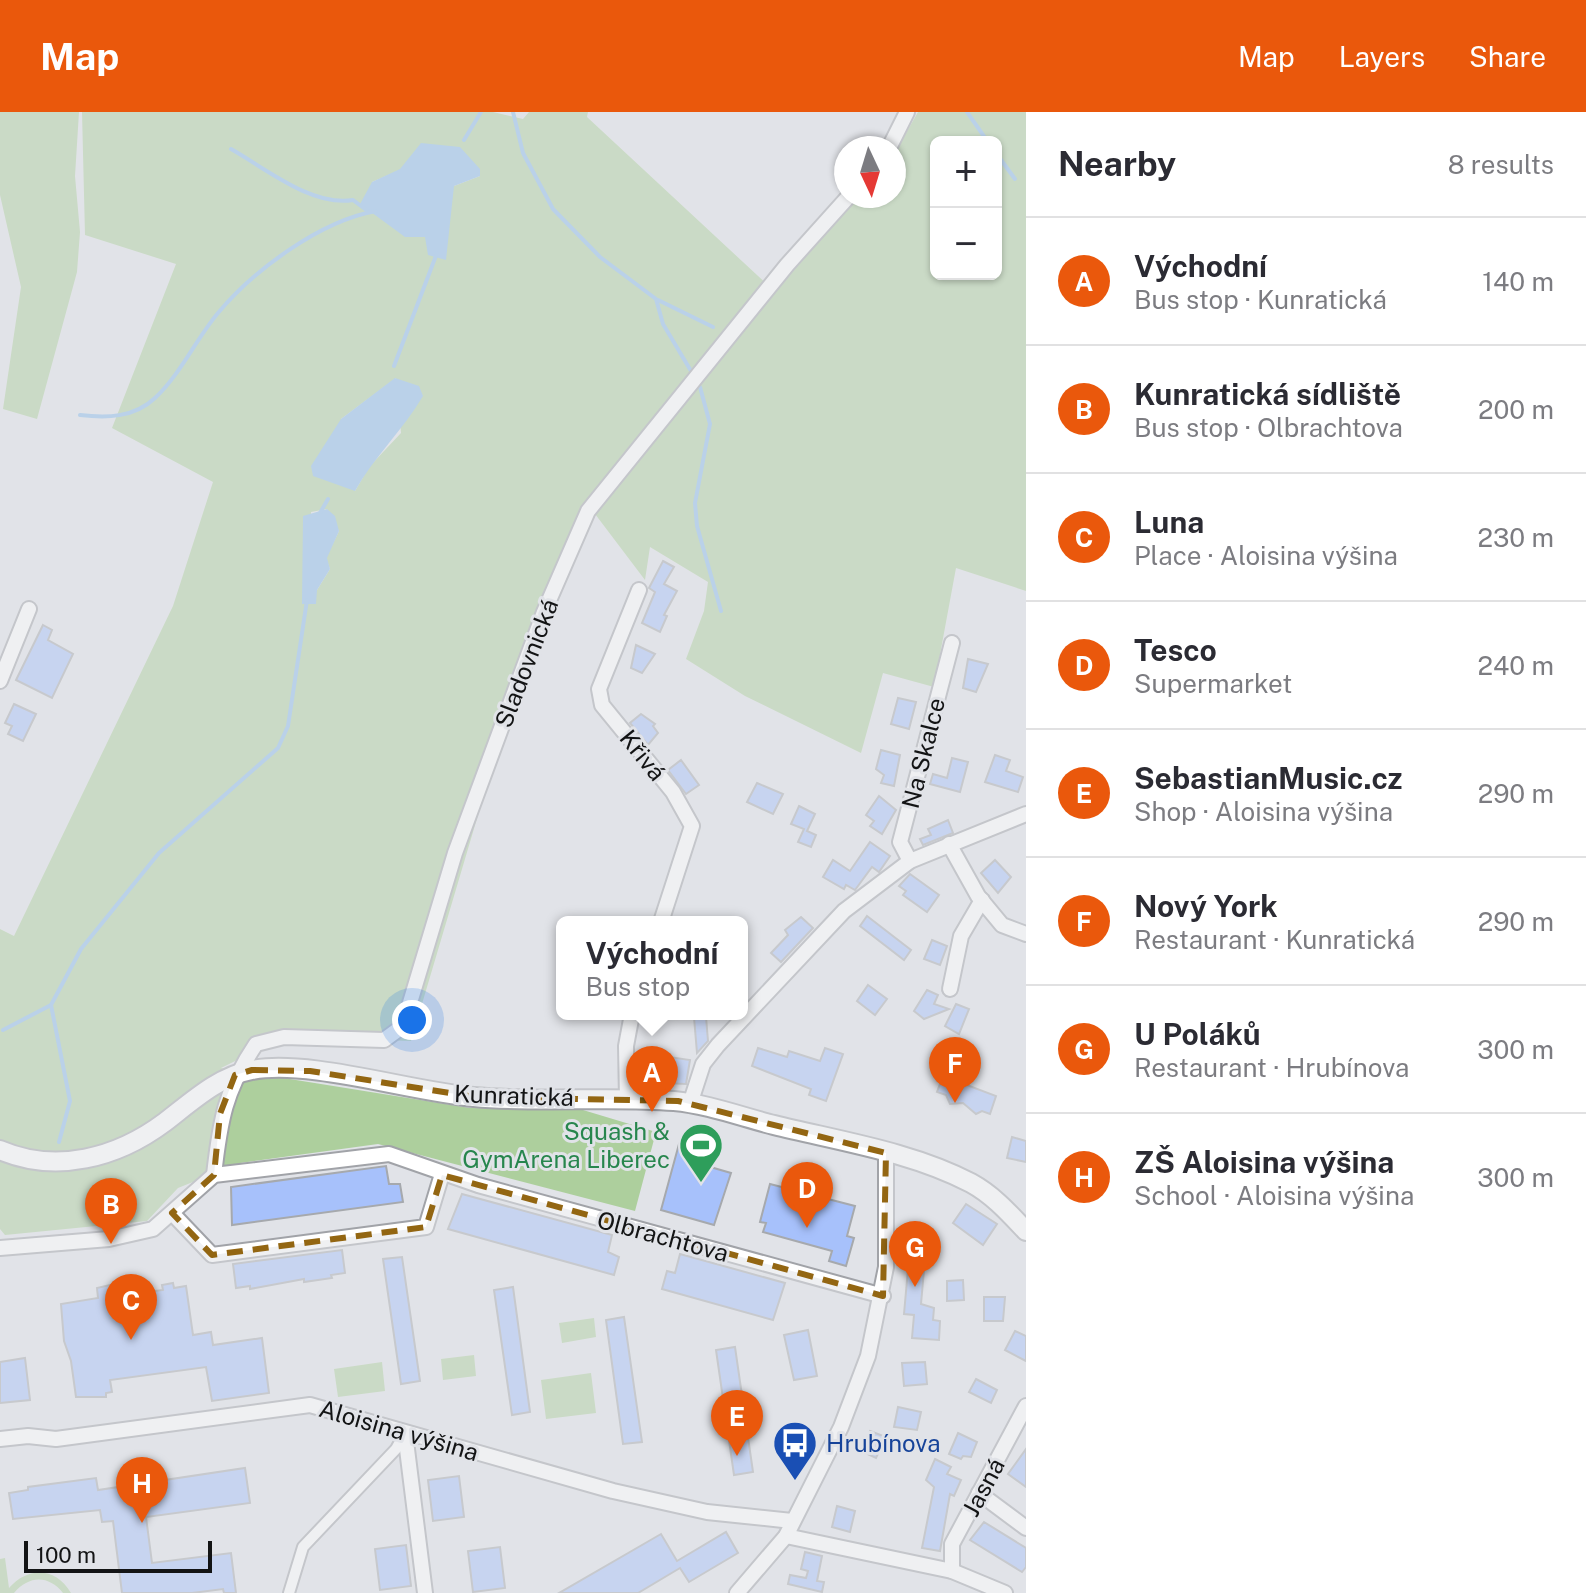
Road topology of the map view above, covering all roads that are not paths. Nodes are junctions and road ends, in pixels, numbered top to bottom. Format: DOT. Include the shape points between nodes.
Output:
graph roads {
  1 [pos="907,112"];
  2 [pos="895,136"];
  3 [pos="838,208"];
  4 [pos="639,590"];
  5 [pos="29,609"];
  6 [pos="952,643"];
  7 [pos="0,681"];
  8 [pos="1026,814"];
  9 [pos="949,844"];
  10 [pos="910,861"];
  11 [pos="982,900"];
  12 [pos="663,916"];
  13 [pos="1026,934"];
  14 [pos="950,989"];
  15 [pos="748,1011"];
  16 [pos="631,1020"];
  17 [pos="739,1020"];
  18 [pos="235,1075"];
  19 [pos="627,1099"];
  20 [pos="690,1104"];
  21 [pos="0,1150"];
  22 [pos="886,1153"];
  23 [pos="442,1174"];
  24 [pos="214,1175"];
  25 [pos="172,1213"];
  26 [pos="1026,1231"];
  27 [pos="0,1248"];
  28 [pos="883,1296"];
  29 [pos="1026,1406"];
  30 [pos="405,1433"];
  31 [pos="0,1439"];
  32 [pos="979,1493"];
  33 [pos="792,1521"];
  34 [pos="1026,1528"];
  35 [pos="786,1536"];
  36 [pos="952,1571"];
  37 [pos="289,1593"];
  38 [pos="425,1593"];
  39 [pos="737,1593"];
  40 [pos="1005,1593"];
  1 -- 2 [label="street"];
  3 -- 18 [label="street, Sladovnická" via="588,511 544,612 455,853 403,1026 384,1040 284,1037 256,1044"];
  4 -- 12 [label="street, Křivá" via="599,689 602,705 673,792 692,826"];
  5 -- 7 [label="street"];
  6 -- 10 [label="street, Na Skalce" via="900,842"];
  8 -- 9 [label="street"];
  9 -- 10 [label="street"];
  9 -- 11 [label="street"];
  10 -- 15 [label="street" via="844,911"];
  11 -- 13 [label="street" via="1002,925"];
  11 -- 14 [label="street" via="961,936"];
  16 -- 19 [label="street"];
  17 -- 20 [label="street" via="703,1064"];
  18 -- 19 [label="street, Kunratická" via="265,1069 310,1071 475,1097"];
  18 -- 21 [label="street, Kunratická" via="142,1137 103,1155 46,1162"];
  18 -- 24 [label="street" via="220,1114"];
  19 -- 20 [label="street, Kunratická"];
  20 -- 22 [label="street, Kunratická"];
  22 -- 26 [label="street, Kunratická" via="973,1184"];
  22 -- 28 [label="street"];
  23 -- 24 [label="street, Olbrachtova" via="389,1154"];
  23 -- 25 [label="street" via="426,1227 212,1255"];
  23 -- 28 [label="street, Olbrachtova"];
  24 -- 25 [label="street"];
  25 -- 27 [label="street" via="153,1229 109,1239"];
  28 -- 33 [label="street" via="868,1356 841,1427"];
  29 -- 32 [label="street, Jasná"];
  30 -- 31 [label="street, Aloisina výšina" via="310,1405 56,1439"];
  30 -- 33 [label="street, Aloisina výšina" via="626,1494 707,1512"];
  30 -- 37 [label="street" via="303,1547"];
  30 -- 38 [label="street"];
  32 -- 34 [label="street"];
  32 -- 36 [label="street, Jasná" via="952,1544"];
  33 -- 35 [label="street"];
  35 -- 36 [label="street"];
  35 -- 39 [label="street"];
  36 -- 40 [label="street"];
}
